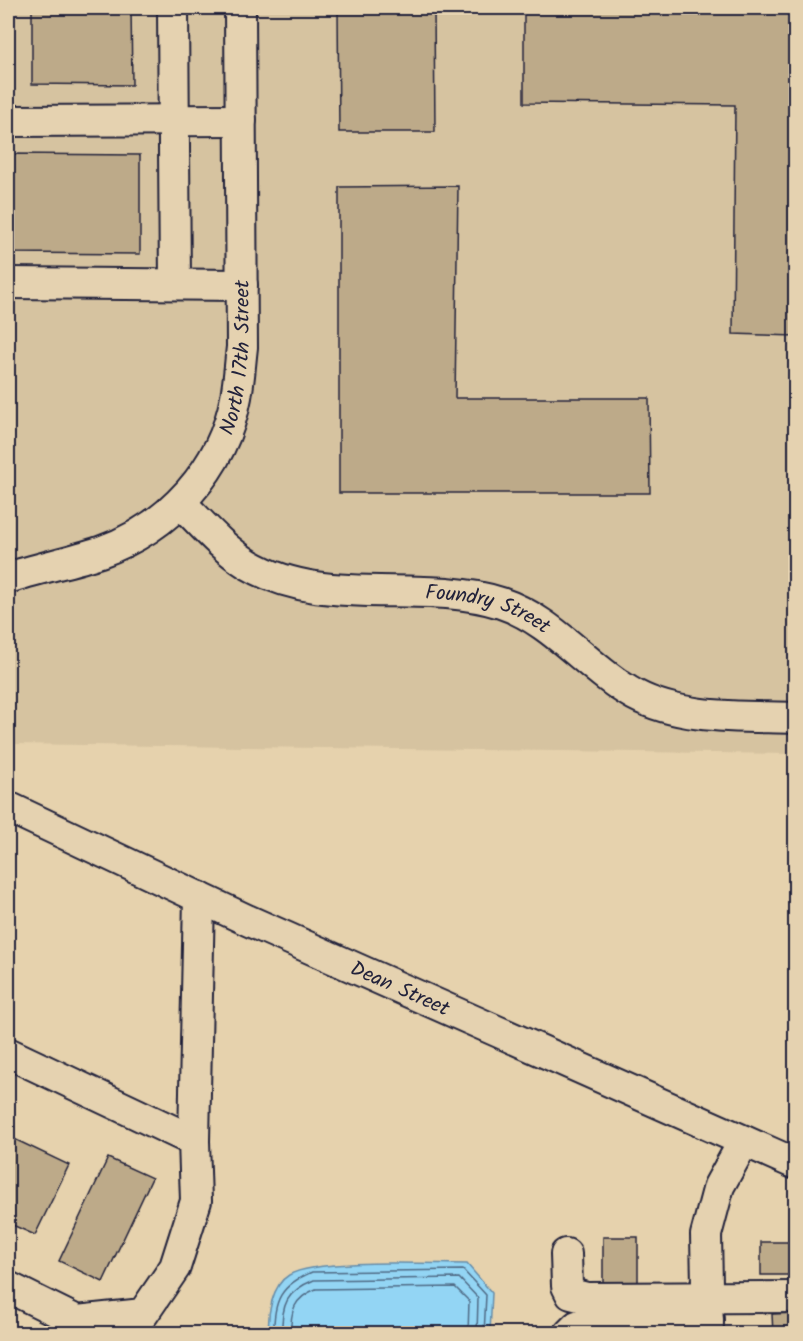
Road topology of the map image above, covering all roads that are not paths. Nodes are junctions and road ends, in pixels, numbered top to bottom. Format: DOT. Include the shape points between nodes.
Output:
graph roads {
  1 [pos="173,8"];
  2 [pos="240,8"];
  3 [pos="172,120"];
  4 [pos="241,120"];
  5 [pos="8,121"];
  6 [pos="8,283"];
  7 [pos="175,284"];
  8 [pos="242,285"];
  9 [pos="181,503"];
  10 [pos="8,578"];
  11 [pos="795,718"];
  12 [pos="8,807"];
  13 [pos="199,897"];
  14 [pos="8,1053"];
  15 [pos="194,1141"];
  16 [pos="744,1141"];
  17 [pos="795,1164"];
  18 [pos="566,1254"];
  19 [pos="8,1287"];
  20 [pos="795,1297"];
  21 [pos="708,1317"];
  22 [pos="569,1334"];
  1 -- 3 [label="street"];
  2 -- 4 [label="street, North 17th Street"];
  3 -- 4 [label="street"];
  3 -- 5 [label="street"];
  3 -- 7 [label="street"];
  4 -- 8 [label="street, North 17th Street"];
  6 -- 7 [label="street"];
  7 -- 8 [label="street"];
  8 -- 9 [label="street, North 17th Street" via="242,347 236,398 213,458"];
  9 -- 10 [label="street, North 17th Street" via="128,540 101,552"];
  9 -- 11 [label="street, Foundry Street" via="222,546 276,577 331,589 447,592 478,597 527,615 612,680 666,708"];
  12 -- 13 [label="street, Dean Street"];
  13 -- 15 [label="street"];
  13 -- 16 [label="street, Dean Street"];
  14 -- 15 [label="street"];
  15 -- 19 [label="street" via="196,1201 175,1266 143,1314 77,1321"];
  16 -- 17 [label="street, Dean Street"];
  16 -- 21 [label="street" via="719,1186 706,1235"];
  18 -- 21 [label="street" via="571,1294 625,1299"];
  20 -- 21 [label="street"];
  21 -- 22 [label="street" via="588,1323"];
}
